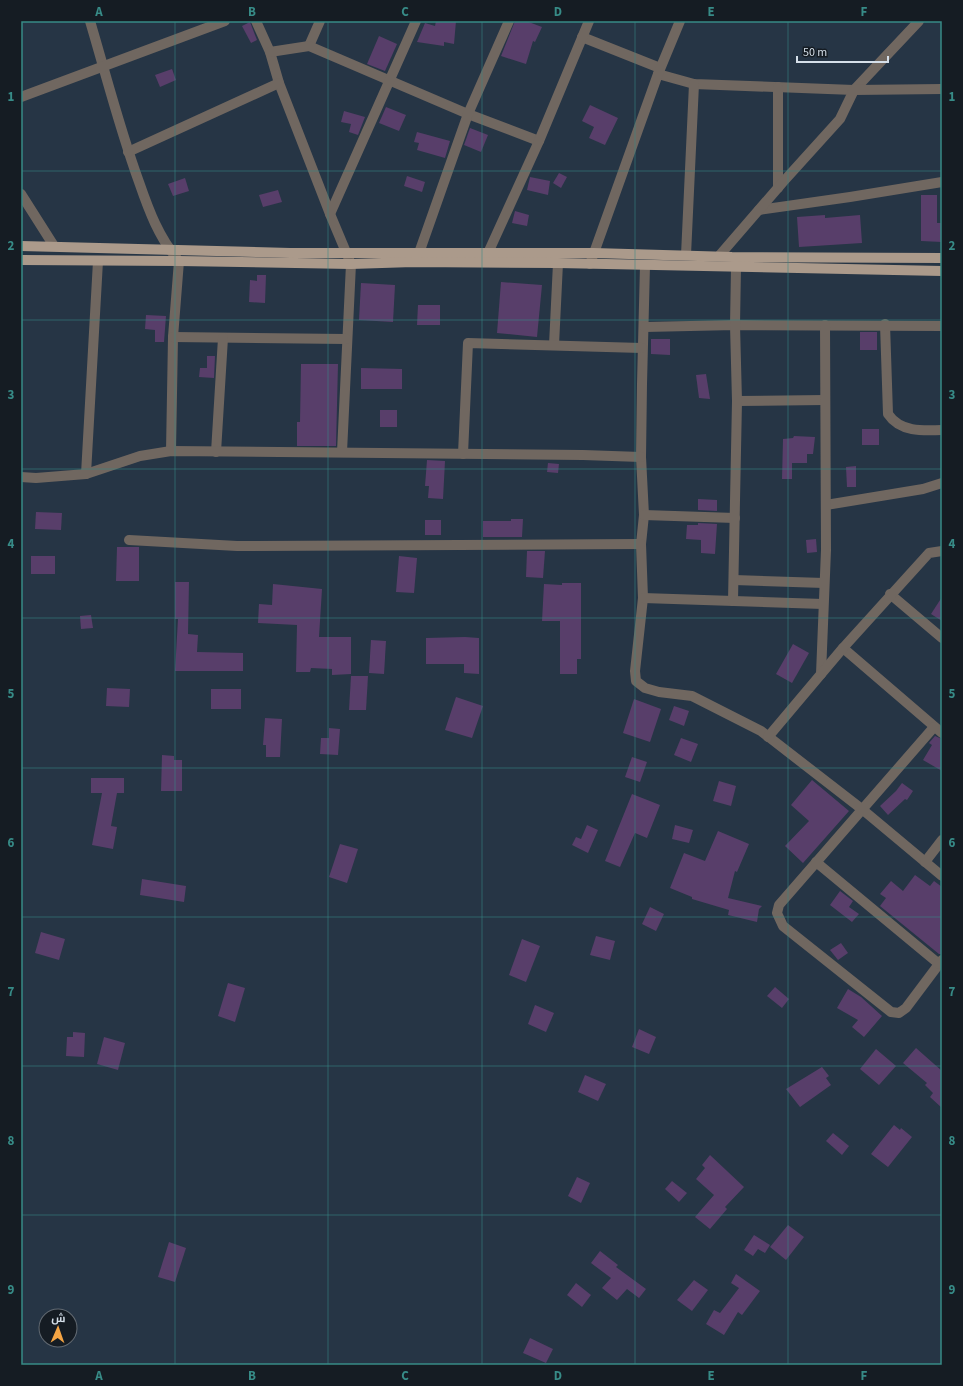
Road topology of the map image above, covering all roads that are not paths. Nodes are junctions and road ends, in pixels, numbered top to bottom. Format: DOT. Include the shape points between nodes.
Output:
graph roads {
  1 [pos="90,21"];
  2 [pos="225,21"];
  3 [pos="256,21"];
  4 [pos="320,21"];
  5 [pos="416,21"];
  6 [pos="509,21"];
  7 [pos="589,21"];
  8 [pos="680,21"];
  9 [pos="919,21"];
  10 [pos="582,37"];
  11 [pos="309,46"];
  12 [pos="270,52"];
  13 [pos="104,67"];
  14 [pos="659,71"];
  15 [pos="390,81"];
  16 [pos="279,83"];
  17 [pos="694,84"];
  18 [pos="778,87"];
  19 [pos="942,89"];
  20 [pos="854,90"];
  21 [pos="21,97"];
  22 [pos="468,114"];
  23 [pos="539,141"];
  24 [pos="128,152"];
  25 [pos="942,182"];
  26 [pos="778,188"];
  27 [pos="21,194"];
  28 [pos="759,210"];
  29 [pos="330,214"];
  30 [pos="21,246"];
  31 [pos="54,246"];
  32 [pos="168,249"];
  33 [pos="347,252"];
  34 [pos="419,253"];
  35 [pos="488,253"];
  36 [pos="594,253"];
  37 [pos="686,255"];
  38 [pos="719,256"];
  39 [pos="942,258"];
  40 [pos="21,260"];
  41 [pos="98,261"];
  42 [pos="179,261"];
  43 [pos="413,262"];
  44 [pos="480,262"];
  45 [pos="558,263"];
  46 [pos="351,264"];
  47 [pos="590,264"];
  48 [pos="646,265"];
  49 [pos="736,267"];
  50 [pos="942,271"];
  51 [pos="885,324"];
  52 [pos="735,325"];
  53 [pos="825,325"];
  54 [pos="942,326"];
  55 [pos="645,327"];
  56 [pos="173,337"];
  57 [pos="223,338"];
  58 [pos="346,339"];
  59 [pos="554,344"];
  60 [pos="642,348"];
  61 [pos="825,400"];
  62 [pos="738,401"];
  63 [pos="942,430"];
  64 [pos="170,451"];
  65 [pos="216,452"];
  66 [pos="342,452"];
  67 [pos="463,454"];
  68 [pos="641,457"];
  69 [pos="86,474"];
  70 [pos="21,477"];
  71 [pos="942,483"];
  72 [pos="826,505"];
  73 [pos="644,515"];
  74 [pos="735,518"];
  75 [pos="129,540"];
  76 [pos="642,544"];
  77 [pos="942,551"];
  78 [pos="734,580"];
  79 [pos="824,583"];
  80 [pos="890,594"];
  81 [pos="643,598"];
  82 [pos="734,601"];
  83 [pos="822,604"];
  84 [pos="942,638"];
  85 [pos="843,648"];
  86 [pos="821,674"];
  87 [pos="938,730"];
  88 [pos="768,737"];
  89 [pos="863,810"];
  90 [pos="942,840"];
  91 [pos="816,862"];
  92 [pos="925,862"];
  93 [pos="942,876"];
  94 [pos="940,962"];
  1 -- 13 [label="street"];
  2 -- 13 [label="street"];
  3 -- 12 [label="street"];
  4 -- 11 [label="street"];
  5 -- 15 [label="street"];
  6 -- 22 [label="street"];
  7 -- 10 [label="street"];
  8 -- 14 [label="street"];
  9 -- 20 [label="street"];
  10 -- 14 [label="street"];
  10 -- 23 [label="street"];
  11 -- 12 [label="street"];
  11 -- 15 [label="street"];
  12 -- 16 [label="street"];
  13 -- 21 [label="street"];
  13 -- 24 [label="street"];
  14 -- 17 [label="street"];
  14 -- 36 [label="street"];
  15 -- 22 [label="street"];
  15 -- 29 [label="street"];
  16 -- 24 [label="street"];
  16 -- 29 [label="street"];
  17 -- 18 [label="street"];
  17 -- 37 [label="street"];
  18 -- 20 [label="street"];
  18 -- 26 [label="street"];
  19 -- 20 [label="street"];
  20 -- 26 [label="street" via="840,119"];
  22 -- 23 [label="street"];
  22 -- 34 [label="street"];
  23 -- 35 [label="street"];
  24 -- 32 [label="street" via="152,219"];
  25 -- 28 [label="street"];
  26 -- 28 [label="street"];
  27 -- 31 [label="street"];
  28 -- 38 [label="street"];
  29 -- 33 [label="street"];
  30 -- 31 [label="main road"];
  31 -- 32 [label="main road"];
  32 -- 33 [label="main road"];
  32 -- 42 [label="street"];
  33 -- 34 [label="main road"];
  33 -- 46 [label="street"];
  34 -- 35 [label="main road"];
  34 -- 43 [label="street"];
  35 -- 36 [label="main road"];
  35 -- 44 [label="street"];
  36 -- 37 [label="main road"];
  36 -- 47 [label="street"];
  37 -- 38 [label="main road"];
  38 -- 39 [label="main road"];
  40 -- 41 [label="main road"];
  41 -- 42 [label="main road"];
  41 -- 69 [label="street"];
  42 -- 46 [label="main road"];
  42 -- 56 [label="street"];
  43 -- 44 [label="main road"];
  43 -- 46 [label="main road"];
  44 -- 45 [label="main road"];
  45 -- 47 [label="main road"];
  45 -- 59 [label="street"];
  46 -- 58 [label="street"];
  47 -- 48 [label="main road"];
  48 -- 49 [label="main road"];
  48 -- 55 [label="street"];
  49 -- 50 [label="main road"];
  49 -- 52 [label="street"];
  51 -- 53 [label="street"];
  51 -- 54 [label="street"];
  51 -- 63 [label="street" via="888,414 892,421 900,426"];
  52 -- 53 [label="street"];
  52 -- 55 [label="street"];
  52 -- 62 [label="street"];
  53 -- 61 [label="street"];
  55 -- 60 [label="street"];
  56 -- 57 [label="street"];
  56 -- 64 [label="street"];
  57 -- 58 [label="street"];
  57 -- 65 [label="street"];
  58 -- 66 [label="street"];
  59 -- 60 [label="street"];
  59 -- 67 [label="street" via="468,343"];
  60 -- 68 [label="street"];
  61 -- 62 [label="street"];
  61 -- 72 [label="street"];
  62 -- 74 [label="street"];
  64 -- 65 [label="street"];
  64 -- 69 [label="street" via="140,456"];
  65 -- 66 [label="street"];
  66 -- 67 [label="street"];
  67 -- 68 [label="street"];
  68 -- 73 [label="street"];
  69 -- 70 [label="street"];
  71 -- 72 [label="street" via="924,489"];
  72 -- 79 [label="street"];
  73 -- 74 [label="street"];
  73 -- 76 [label="street"];
  74 -- 78 [label="street"];
  75 -- 76 [label="street" via="237,546"];
  76 -- 81 [label="street"];
  77 -- 80 [label="street" via="929,553"];
  78 -- 79 [label="street"];
  78 -- 82 [label="street"];
  79 -- 83 [label="street"];
  80 -- 84 [label="street"];
  80 -- 85 [label="street"];
  81 -- 82 [label="street"];
  81 -- 88 [label="street" via="636,681 645,688 659,692 692,696 737,718"];
  82 -- 83 [label="street"];
  83 -- 86 [label="street"];
  85 -- 86 [label="street"];
  85 -- 87 [label="street"];
  86 -- 88 [label="street"];
  87 -- 89 [label="street"];
  88 -- 89 [label="street"];
  89 -- 91 [label="street"];
  89 -- 92 [label="street"];
  90 -- 92 [label="street"];
  91 -- 94 [label="street"];
  91 -- 94 [label="street" via="779,905 777,913 783,926 890,1012 899,1012 906,1008"];
  92 -- 93 [label="street"];
}
